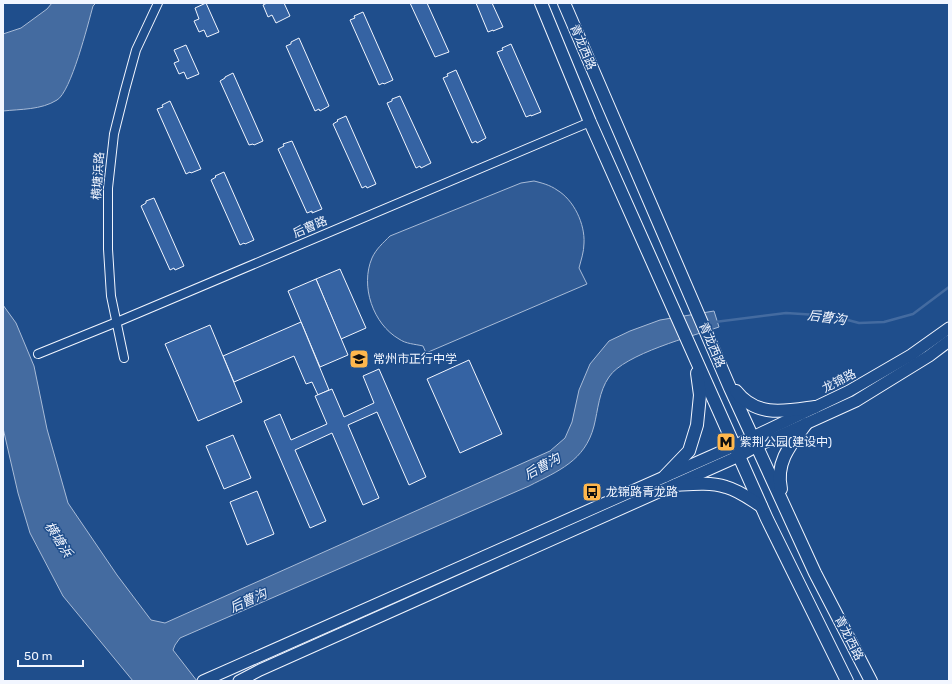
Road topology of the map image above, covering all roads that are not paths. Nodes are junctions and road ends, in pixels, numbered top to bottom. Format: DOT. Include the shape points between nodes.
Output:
graph roads {
  1 [pos="158,3"];
  2 [pos="541,3"];
  3 [pos="564,3"];
  4 [pos="590,122"];
  5 [pos="117,322"];
  6 [pos="949,328"];
  7 [pos="949,341"];
  8 [pos="38,354"];
  9 [pos="124,358"];
  10 [pos="694,358"];
  11 [pos="728,382"];
  12 [pos="815,407"];
  13 [pos="806,424"];
  14 [pos="755,441"];
  15 [pos="736,451"];
  16 [pos="665,476"];
  17 [pos="676,485"];
  18 [pos="761,506"];
  19 [pos="786,508"];
  20 [pos="203,681"];
  21 [pos="239,681"];
  22 [pos="847,681"];
  23 [pos="871,681"];
  1 -- 5 [label="street, 横塘浜路" via="136,50 114,134 108,188 108,249 111,296"];
  2 -- 4 [label="main road, 青龙西路"];
  3 -- 11 [label="main road, 青龙西路"];
  4 -- 5 [label="street, 后曹路"];
  4 -- 10 [label="main road, 青龙西路"];
  5 -- 8 [label="street, 后曹路"];
  5 -- 9 [label="street, 横塘浜路"];
  6 -- 12 [label="main road, 龙锦路" via="911,355 849,391"];
  7 -- 13 [label="main road, 龙锦路" via="856,401"];
  10 -- 15 [label="main road, 青龙西路"];
  10 -- 16 [label="main road" via="700,395 697,425 689,450"];
  11 -- 12 [label="main road" via="742,400 758,408 781,412"];
  11 -- 14 [label="main road, 青龙西路"];
  12 -- 14 [label="main road, 龙锦路"];
  13 -- 14 [label="main road, 龙锦路"];
  13 -- 19 [label="main road" via="783,457 779,478"];
  14 -- 15 [label="main road, 龙锦路"];
  14 -- 19 [label="main road, 青龙西路"];
  15 -- 16 [label="main road"];
  15 -- 17 [label="main road"];
  15 -- 18 [label="main road, 青龙西路"];
  16 -- 20 [label="main road"];
  17 -- 18 [label="main road" via="705,483 726,487"];
  17 -- 21 [label="main road"];
  18 -- 22 [label="main road, 青龙西路"];
  19 -- 23 [label="main road, 青龙西路" via="815,572"];
}
